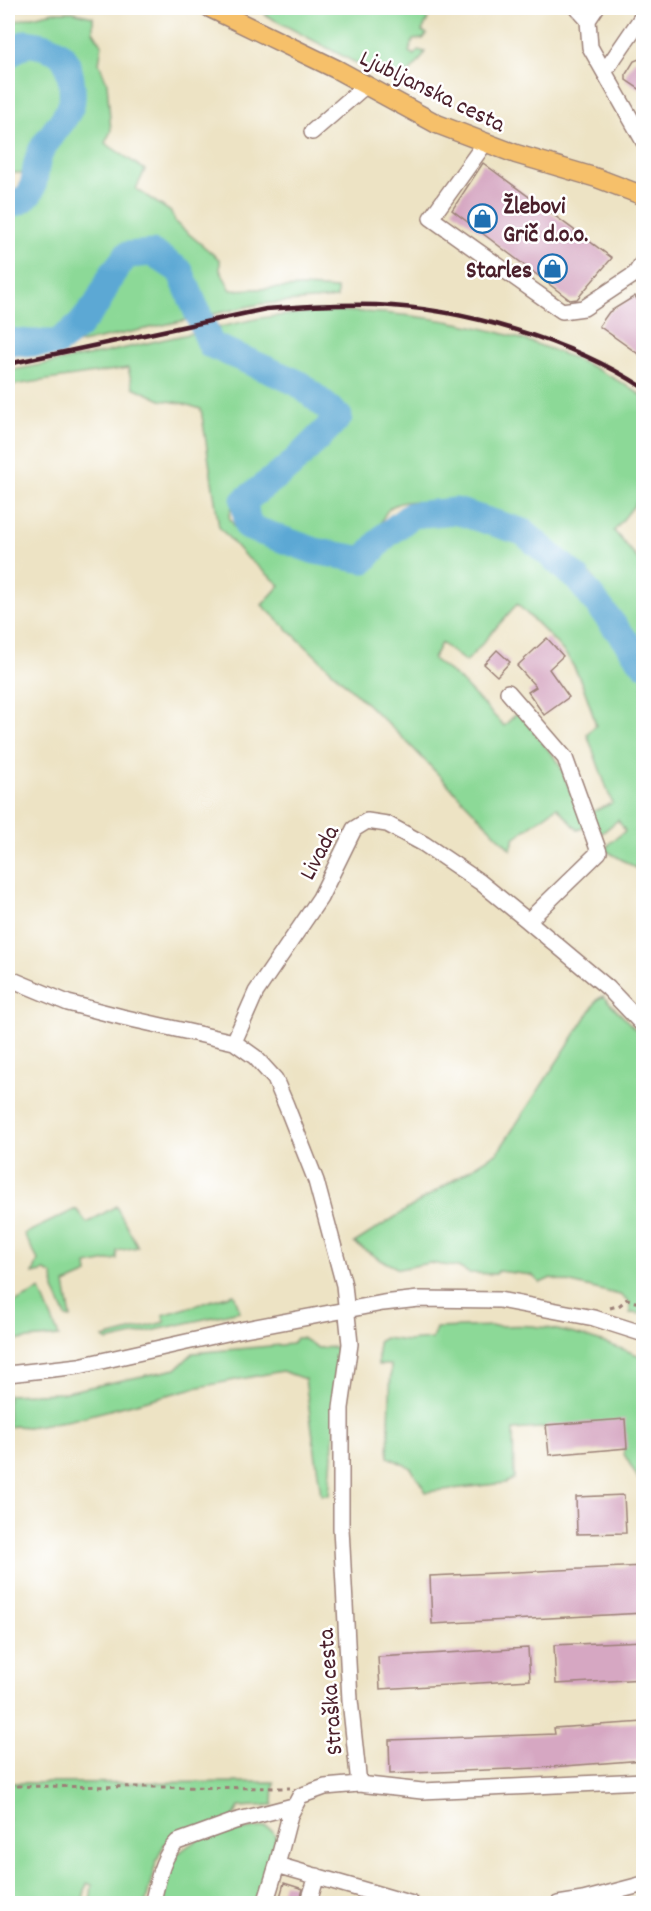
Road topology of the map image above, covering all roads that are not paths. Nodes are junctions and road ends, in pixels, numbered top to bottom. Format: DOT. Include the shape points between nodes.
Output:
graph roads {
  1 [pos="210,8"];
  2 [pos="577,8"];
  3 [pos="592,14"];
  4 [pos="644,14"];
  5 [pos="605,71"];
  6 [pos="365,86"];
  7 [pos="312,132"];
  8 [pos="644,142"];
  9 [pos="484,143"];
  10 [pos="644,196"];
  11 [pos="644,260"];
  12 [pos="508,692"];
  13 [pos="528,921"];
  14 [pos="8,978"];
  15 [pos="644,1026"];
  16 [pos="234,1041"];
  17 [pos="346,1311"];
  18 [pos="644,1334"];
  19 [pos="8,1374"];
  20 [pos="644,1781"];
  21 [pos="359,1784"];
  22 [pos="293,1806"];
  23 [pos="277,1865"];
  24 [pos="317,1876"];
  25 [pos="644,1884"];
  26 [pos="584,1902"];
  27 [pos="152,1904"];
  28 [pos="265,1904"];
  29 [pos="308,1904"];
  30 [pos="412,1904"];
  31 [pos="558,1904"];
  1 -- 6 [label="main road, Ljubljanska cesta"];
  2 -- 3 [label="street"];
  3 -- 5 [label="street" via="590,47"];
  4 -- 5 [label="street"];
  5 -- 8 [label="street"];
  6 -- 7 [label="street"];
  6 -- 9 [label="main road, Ljubljanska cesta" via="437,124"];
  9 -- 10 [label="main road, Ljubljanska cesta"];
  9 -- 11 [label="street" via="431,218 562,311 584,308 635,274"];
  12 -- 13 [label="street" via="565,758 600,852"];
  13 -- 15 [label="street, Livada" via="608,988"];
  13 -- 16 [label="street, Livada" via="424,844 387,824 367,821 354,829 320,898 256,992"];
  14 -- 16 [label="street" via="68,1003"];
  16 -- 17 [label="street" via="275,1079 286,1105 316,1181 344,1285"];
  17 -- 18 [label="street" via="419,1299 499,1300 594,1318"];
  17 -- 19 [label="street" via="79,1366"];
  17 -- 21 [label="street, Straška cesta" via="350,1344 341,1408 341,1527 350,1700"];
  20 -- 21 [label="street, Straška cesta" via="422,1791"];
  21 -- 22 [label="street" via="325,1787 300,1796"];
  22 -- 23 [label="street"];
  22 -- 27 [label="street" via="177,1842 165,1859"];
  23 -- 24 [label="street"];
  23 -- 28 [label="street"];
  24 -- 29 [label="street"];
  24 -- 30 [label="street"];
  25 -- 26 [label="street"];
  26 -- 31 [label="street"];
}
